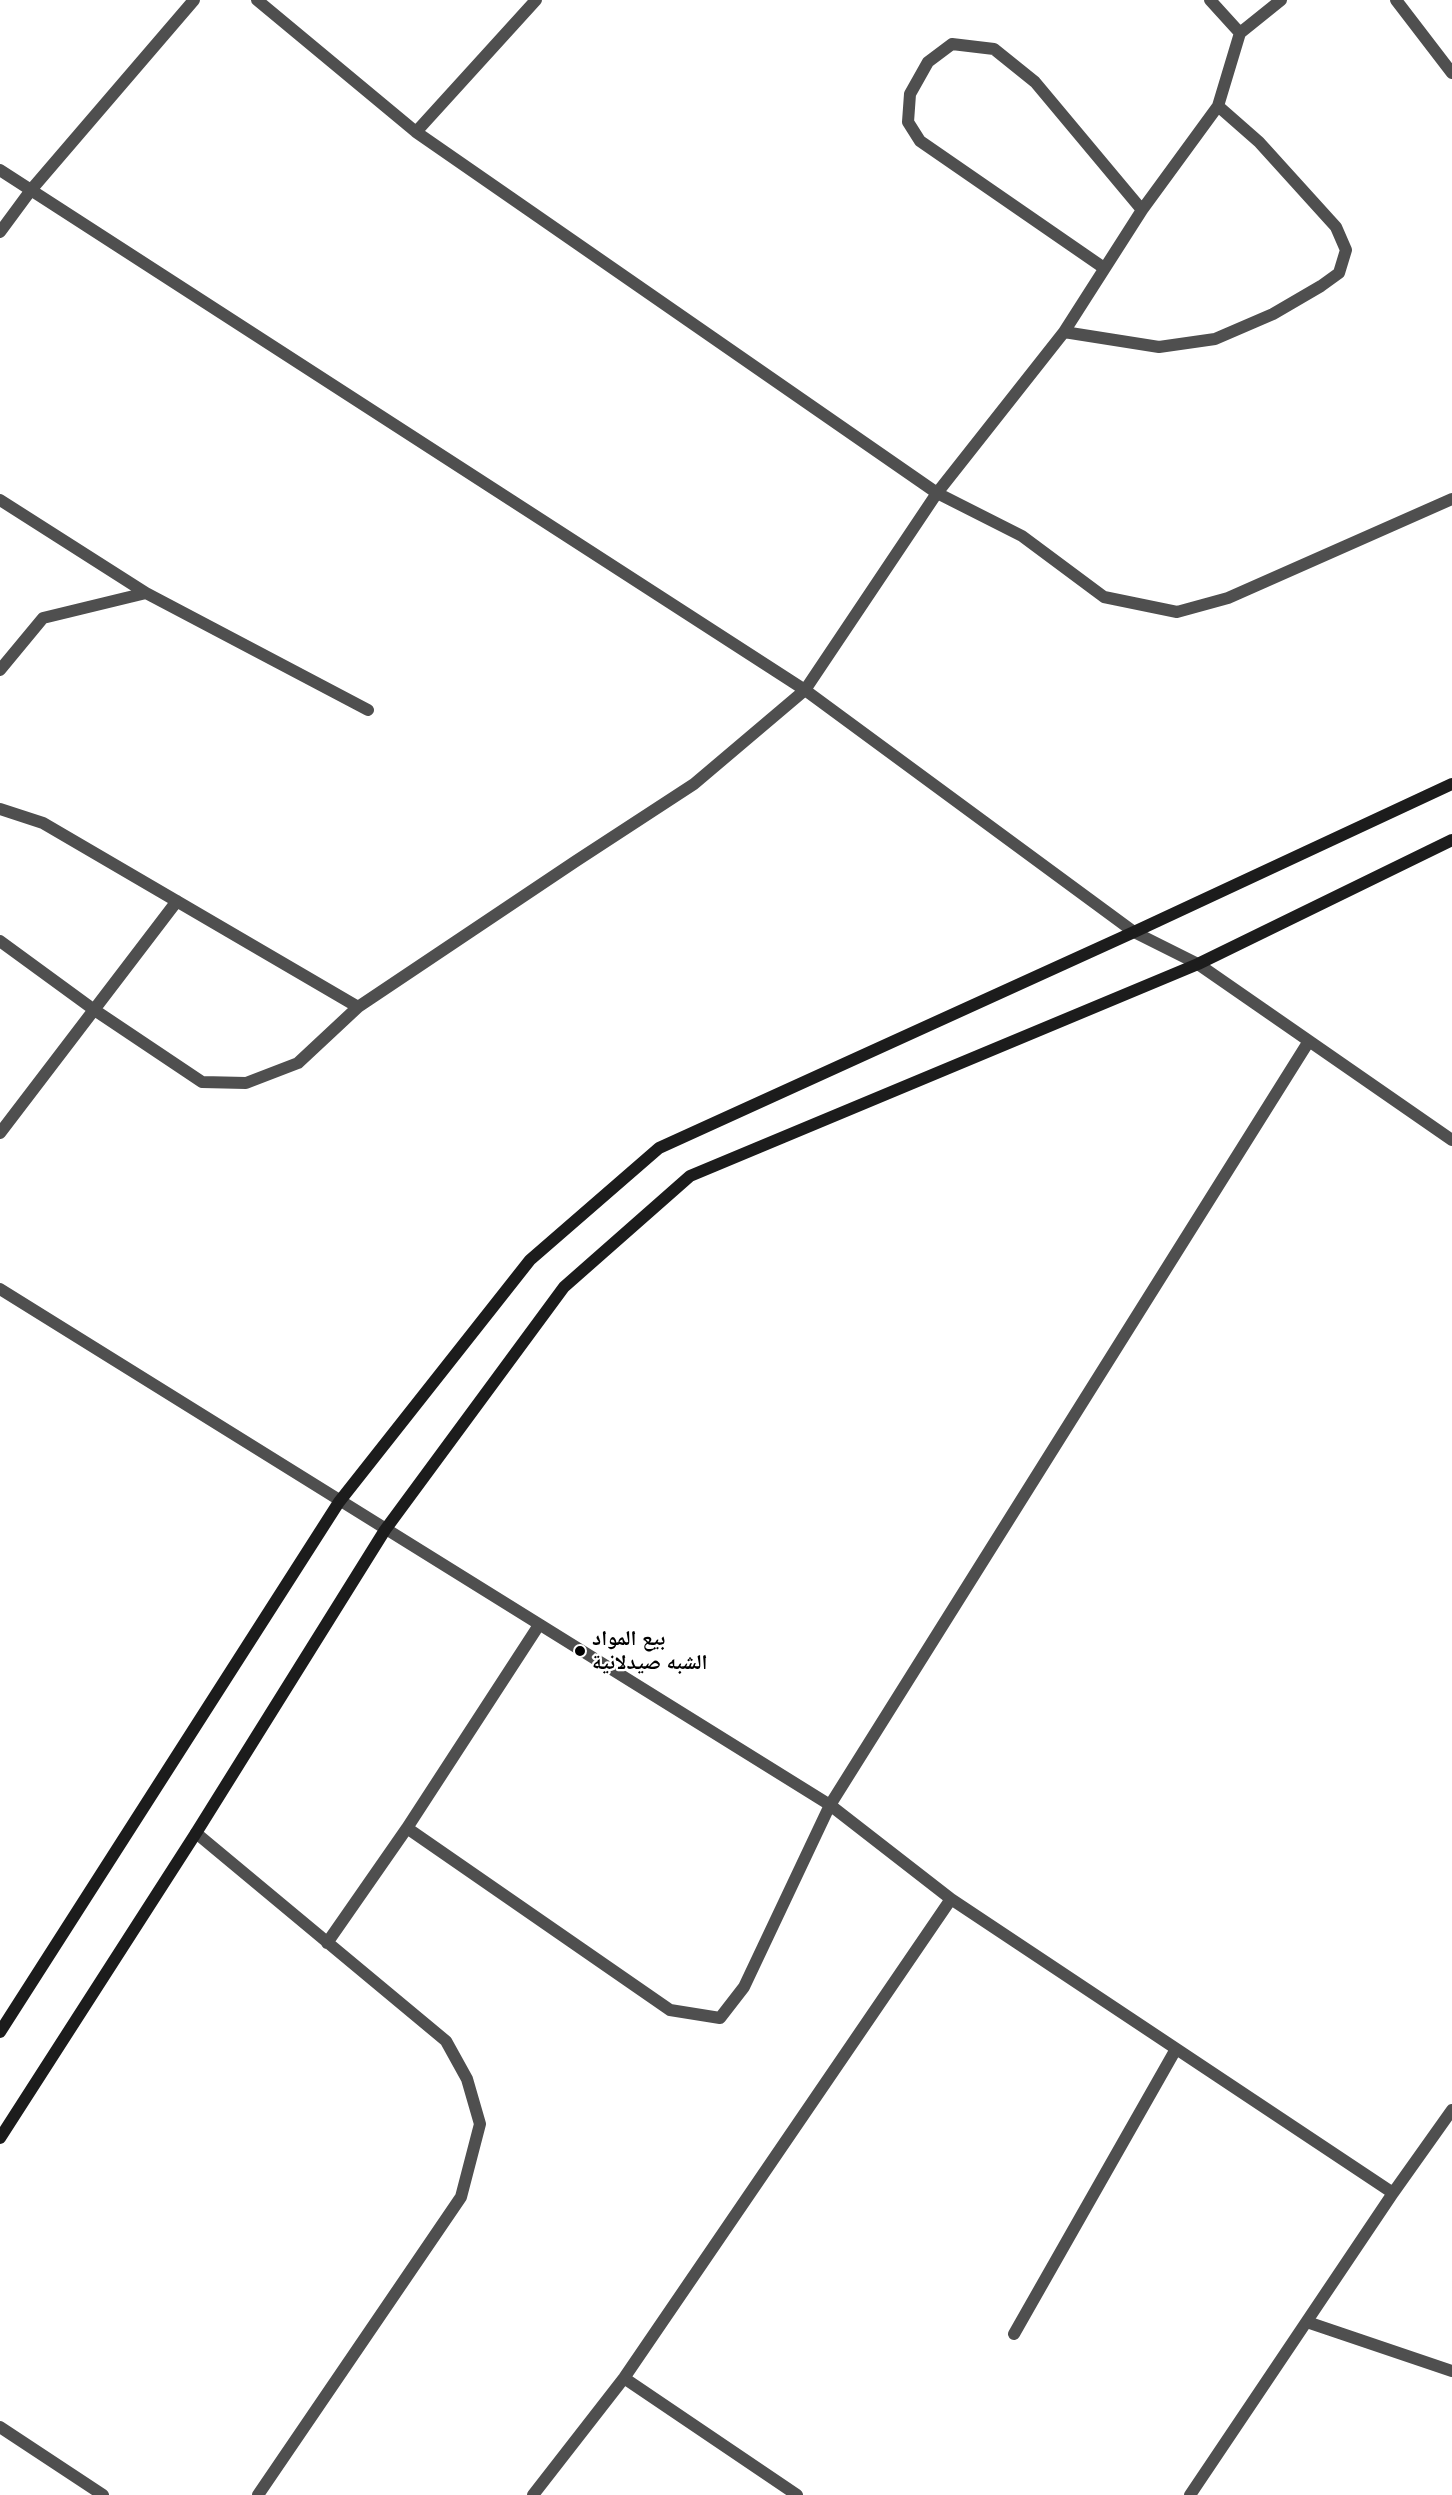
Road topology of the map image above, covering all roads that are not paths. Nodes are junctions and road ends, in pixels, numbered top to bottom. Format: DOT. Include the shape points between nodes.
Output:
graph roads {
  1 [pos="194,0"];
  2 [pos="257,0"];
  3 [pos="536,0"];
  4 [pos="1210,0"];
  5 [pos="1281,0"];
  6 [pos="1396,0"];
  7 [pos="1240,33"];
  8 [pos="1452,73"];
  9 [pos="1218,106"];
  10 [pos="416,132"];
  11 [pos="0,170"];
  12 [pos="31,190"];
  13 [pos="1142,210"];
  14 [pos="0,232"];
  15 [pos="1104,268"];
  16 [pos="1064,332"];
  17 [pos="937,493"];
  18 [pos="1452,499"];
  19 [pos="0,500"];
  20 [pos="146,593"];
  21 [pos="0,670"];
  22 [pos="805,690"];
  23 [pos="368,710"];
  24 [pos="1452,784"];
  25 [pos="0,810"];
  26 [pos="1452,840"];
  27 [pos="177,901"];
  28 [pos="1134,932"];
  29 [pos="0,941"];
  30 [pos="1198,964"];
  31 [pos="358,1007"];
  32 [pos="93,1009"];
  33 [pos="1309,1041"];
  34 [pos="0,1133"];
  35 [pos="1452,1140"];
  36 [pos="0,1289"];
  37 [pos="339,1502"];
  38 [pos="385,1530"];
  39 [pos="539,1625"];
  40 [pos="830,1805"];
  41 [pos="406,1828"];
  42 [pos="196,1833"];
  43 [pos="951,1899"];
  44 [pos="327,1943"];
  45 [pos="0,2032"];
  46 [pos="1176,2049"];
  47 [pos="1452,2110"];
  48 [pos="0,2138"];
  49 [pos="1393,2193"];
  50 [pos="1306,2322"];
  51 [pos="1014,2334"];
  52 [pos="1452,2371"];
  53 [pos="624,2378"];
  54 [pos="0,2427"];
  55 [pos="103,2495"];
  56 [pos="258,2495"];
  57 [pos="533,2495"];
  58 [pos="797,2495"];
  59 [pos="1190,2495"];
  1 -- 12 [label="street"];
  2 -- 10 [label="street"];
  3 -- 10 [label="street"];
  4 -- 7 [label="street"];
  5 -- 7 [label="street"];
  6 -- 8 [label="street"];
  7 -- 9 [label="street"];
  9 -- 13 [label="street"];
  9 -- 16 [label="street" via="1258,142 1336,227 1346,250 1339,273 1273,314 1215,339 1159,347"];
  10 -- 17 [label="street"];
  11 -- 12 [label="street"];
  12 -- 14 [label="street"];
  12 -- 22 [label="street"];
  13 -- 15 [label="street"];
  13 -- 15 [label="street" via="1035,82 994,49 952,44 928,62 910,94 909,122 920,141"];
  15 -- 16 [label="street"];
  16 -- 17 [label="street"];
  17 -- 18 [label="street" via="1022,536 1104,597 1177,612 1228,598"];
  17 -- 22 [label="street"];
  19 -- 20 [label="street"];
  20 -- 21 [label="street" via="43,618"];
  20 -- 23 [label="street"];
  22 -- 28 [label="street"];
  22 -- 31 [label="street" via="694,784"];
  24 -- 28 [label="street"];
  25 -- 27 [label="street" via="43,823"];
  26 -- 30 [label="street"];
  27 -- 31 [label="street"];
  27 -- 32 [label="street"];
  28 -- 30 [label="street"];
  28 -- 37 [label="street" via="659,1148 530,1260"];
  29 -- 32 [label="street"];
  30 -- 33 [label="street"];
  30 -- 38 [label="street" via="690,1176 564,1287"];
  31 -- 32 [label="street" via="298,1062 246,1083 202,1082"];
  32 -- 34 [label="street"];
  33 -- 35 [label="street"];
  33 -- 40 [label="street"];
  36 -- 37 [label="street"];
  37 -- 38 [label="street"];
  37 -- 45 [label="street"];
  38 -- 39 [label="street"];
  38 -- 42 [label="street"];
  39 -- 40 [label="street"];
  39 -- 41 [label="street"];
  40 -- 41 [label="street" via="744,1988 720,2018 670,2010"];
  40 -- 43 [label="street"];
  41 -- 44 [label="street"];
  42 -- 44 [label="street"];
  42 -- 48 [label="street"];
  43 -- 46 [label="street"];
  43 -- 53 [label="street"];
  44 -- 56 [label="street" via="446,2041 467,2079 480,2124 461,2197"];
  46 -- 49 [label="street"];
  46 -- 51 [label="street"];
  47 -- 49 [label="street"];
  49 -- 50 [label="street"];
  50 -- 52 [label="street"];
  50 -- 59 [label="street"];
  53 -- 57 [label="street"];
  53 -- 58 [label="street"];
  54 -- 55 [label="street"];
}
